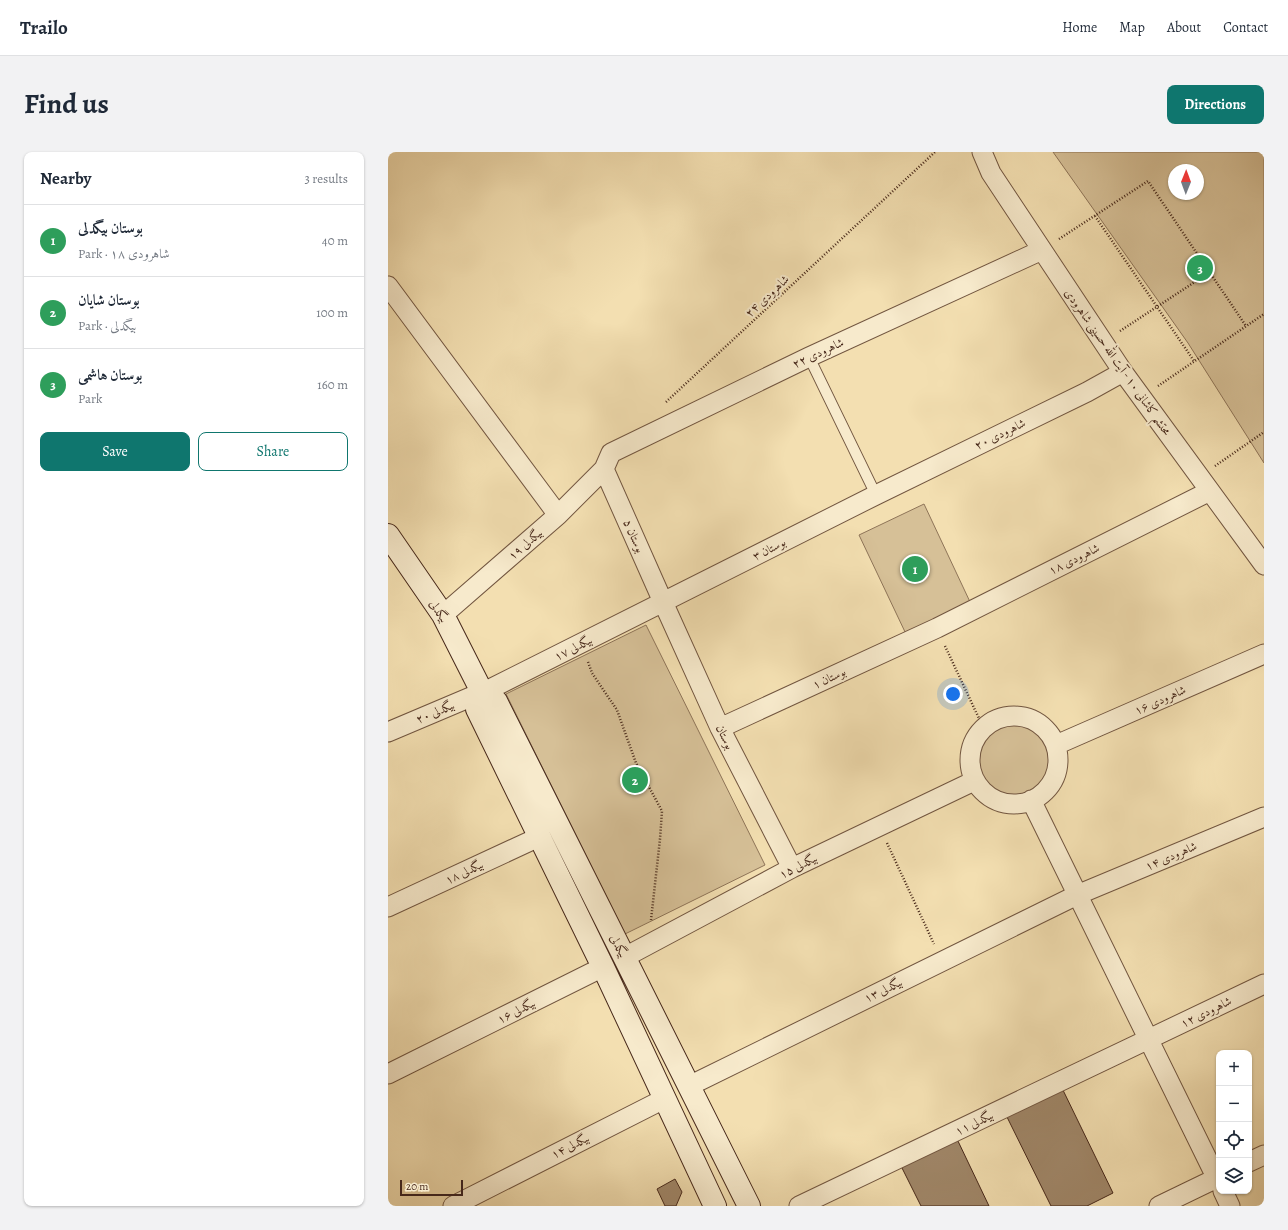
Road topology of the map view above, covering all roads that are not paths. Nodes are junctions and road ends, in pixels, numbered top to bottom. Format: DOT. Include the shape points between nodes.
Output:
graph roads {
  1 [pos="982,152"];
  2 [pos="1042,250"];
  3 [pos="388,286"];
  4 [pos="809,357"];
  5 [pos="1123,372"];
  6 [pos="604,469"];
  7 [pos="1210,491"];
  8 [pos="876,495"];
  9 [pos="558,515"];
  10 [pos="388,535"];
  11 [pos="1264,565"];
  12 [pos="663,602"];
  13 [pos="443,615"];
  14 [pos="937,628"];
  15 [pos="1264,654"];
  16 [pos="482,692"];
  17 [pos="720,728"];
  18 [pos="388,732"];
  19 [pos="1056,745"];
  20 [pos="974,781"];
  21 [pos="1031,800"];
  22 [pos="1264,817"];
  23 [pos="539,837"];
  24 [pos="792,868"];
  25 [pos="1077,895"];
  26 [pos="388,907"];
  27 [pos="625,957"];
  28 [pos="603,967"];
  29 [pos="1264,984"];
  30 [pos="1148,1039"];
  31 [pos="388,1074"];
  32 [pos="689,1086"];
  33 [pos="664,1099"];
  34 [pos="1264,1155"];
  35 [pos="1252,1161"];
  36 [pos="1216,1176"];
  37 [pos="1216,1183"];
  38 [pos="1224,1194"];
  39 [pos="452,1206"];
  40 [pos="715,1206"];
  41 [pos="749,1206"];
  42 [pos="799,1206"];
  43 [pos="1159,1206"];
  44 [pos="1230,1206"];
  1 -- 2 [label="street, محتشم کاشانی ۱۰ - آیت الله حسینی شاهرودی" via="990,173"];
  2 -- 4 [label="street, شاهرودی ۲۲"];
  2 -- 5 [label="street, محتشم کاشانی ۱۰ - آیت الله حسینی شاهرودی"];
  3 -- 9 [label="street"];
  4 -- 6 [label="street, شاهرودی ۲۲" via="611,453"];
  4 -- 8 [label="lane"];
  5 -- 7 [label="street, محتشم کاشانی ۱۰ - آیت الله حسینی شاهرودی"];
  5 -- 8 [label="street, شاهرودی ۲۰"];
  6 -- 9 [label="street, بیگدلی ۱۹"];
  6 -- 12 [label="street, بوستان ۵"];
  7 -- 11 [label="street, محتشم کاشانی ۱۰ - آیت الله حسینی شاهرودی"];
  7 -- 14 [label="street, شاهرودی ۱۸"];
  8 -- 12 [label="street, بوستان ۳"];
  9 -- 13 [label="street, بیگدلی ۱۹"];
  10 -- 13 [label="main road, بیگدلی"];
  12 -- 16 [label="street, بیگدلی ۱۷"];
  12 -- 17 [label="street, بوستان"];
  13 -- 16 [label="main road, بیگدلی"];
  14 -- 17 [label="street, بوستان ۱"];
  15 -- 19 [label="street, شاهرودی ۱۶"];
  16 -- 18 [label="street, بیگدلی ۲۰"];
  16 -- 23 [label="main road, بیگدلی" via="478,709"];
  16 -- 27 [label="main road, بیگدلی" via="496,701"];
  17 -- 24 [label="street, بوستان"];
  19 -- 20 [label="street" via="1049,732 1038,722 1024,716 1009,716 995,720 983,727 974,739 969,753"];
  19 -- 21 [label="street" via="1056,774 1049,787"];
  20 -- 21 [label="street" via="996,801 1010,804"];
  20 -- 24 [label="street, بیگدلی ۱۵"];
  21 -- 25 [label="street"];
  22 -- 25 [label="street, شاهرودی ۱۴"];
  23 -- 26 [label="street, بیگدلی ۱۸"];
  23 -- 28 [label="main road, بیگدلی"];
  24 -- 27 [label="street, بیگدلی ۱۵"];
  25 -- 30 [label="street"];
  25 -- 32 [label="street, بیگدلی ۱۳"];
  27 -- 28 [label="main road"];
  27 -- 32 [label="main road, بیگدلی"];
  28 -- 31 [label="street, بیگدلی ۱۶"];
  28 -- 33 [label="main road, بیگدلی"];
  29 -- 30 [label="street, شاهرودی ۱۲"];
  30 -- 36 [label="street"];
  30 -- 42 [label="street, بیگدلی ۱۱"];
  32 -- 33 [label="main road"];
  32 -- 41 [label="main road, بیگدلی"];
  33 -- 39 [label="street, بیگدلی ۱۴"];
  33 -- 40 [label="main road, بیگدلی"];
  34 -- 35 [label="street"];
  37 -- 43 [label="street"];
  38 -- 44 [label="street"];
}
